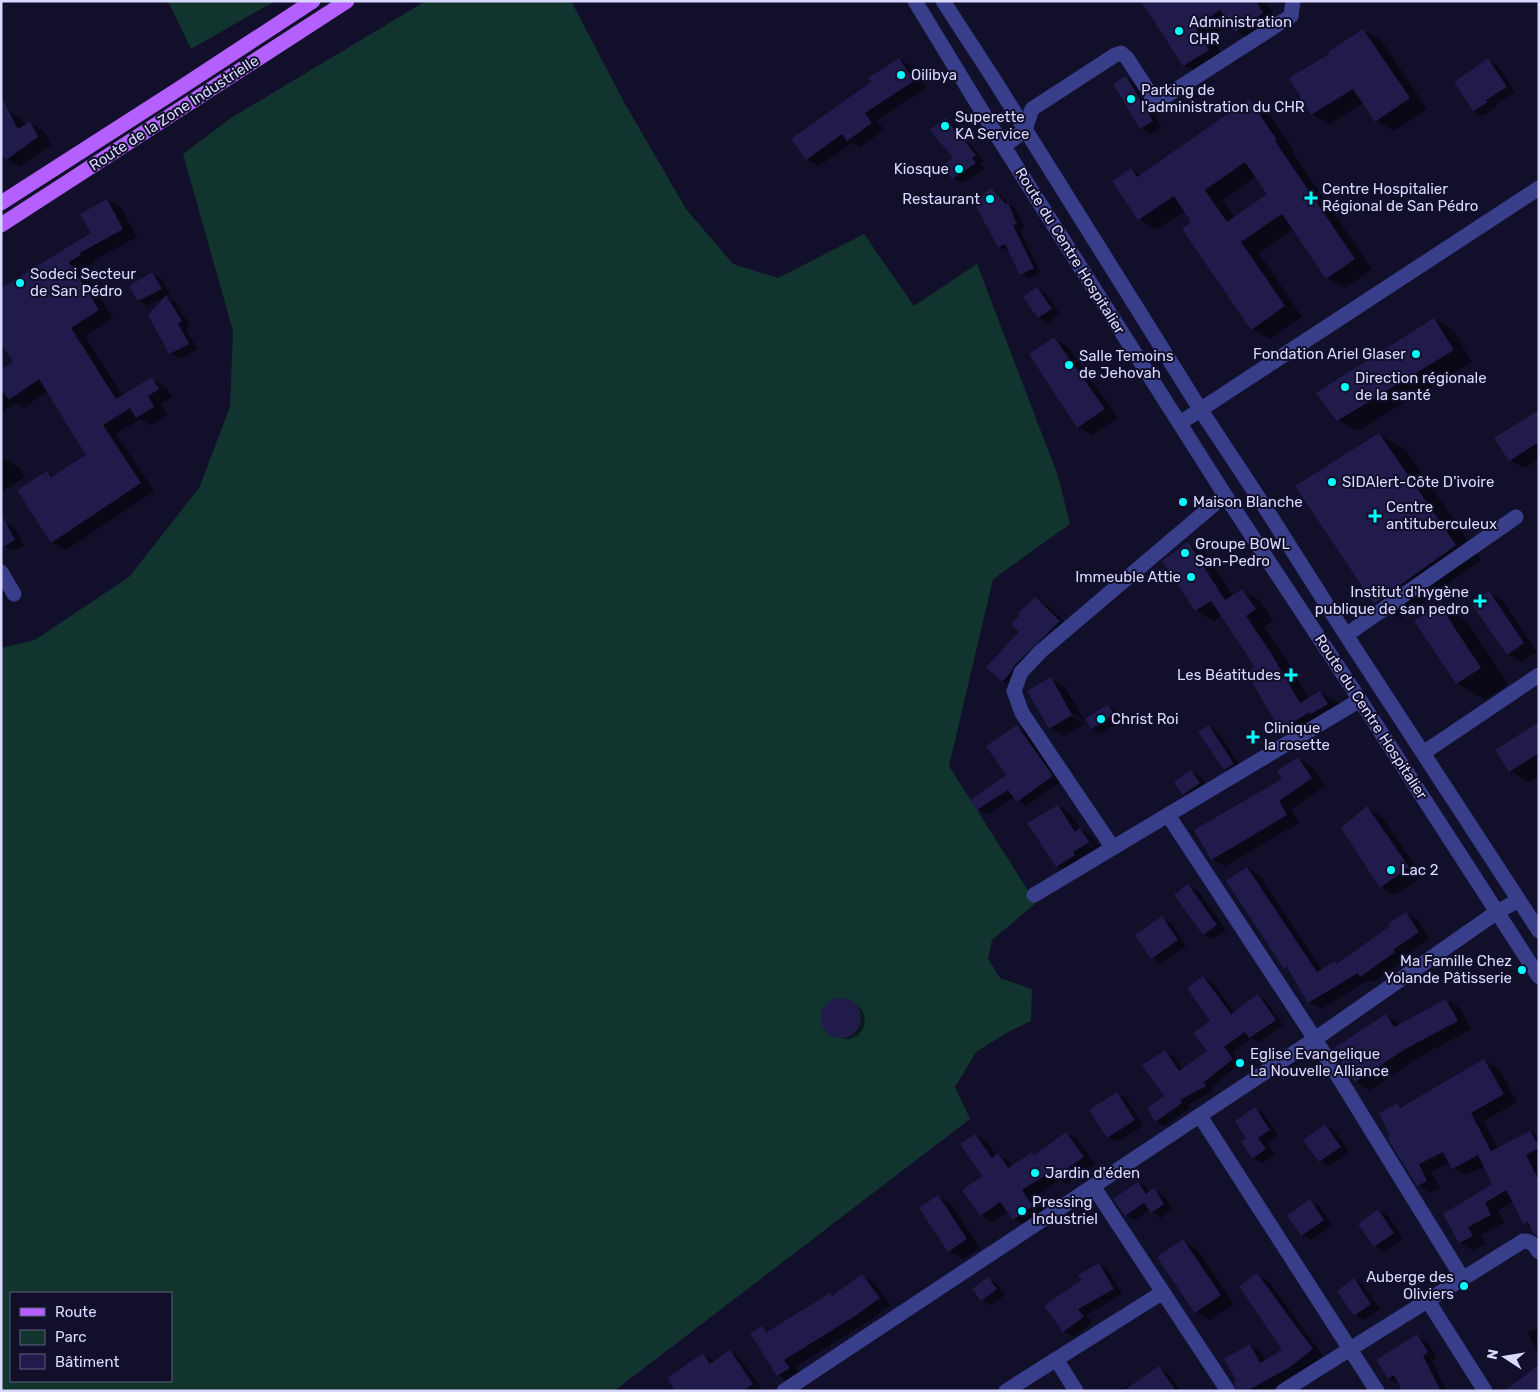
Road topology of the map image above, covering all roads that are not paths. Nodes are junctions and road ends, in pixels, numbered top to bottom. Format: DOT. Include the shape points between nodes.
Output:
graph roads {
  1 [pos="313,1"];
  2 [pos="347,1"];
  3 [pos="915,1"];
  4 [pos="942,1"];
  5 [pos="1293,1"];
  6 [pos="1009,104"];
  7 [pos="1032,108"];
  8 [pos="986,118"];
  9 [pos="1025,130"];
  10 [pos="1004,146"];
  11 [pos="1539,188"];
  12 [pos="1,203"];
  13 [pos="1,226"];
  14 [pos="1200,409"];
  15 [pos="1180,423"];
  16 [pos="1225,495"];
  17 [pos="1516,517"];
  18 [pos="1,572"];
  19 [pos="14,594"];
  20 [pos="1346,635"];
  21 [pos="1539,675"];
  22 [pos="1360,700"];
  23 [pos="1423,753"];
  24 [pos="1168,815"];
  25 [pos="1113,848"];
  26 [pos="1034,895"];
  27 [pos="1519,900"];
  28 [pos="1497,912"];
  29 [pos="1539,930"];
  30 [pos="1539,977"];
  31 [pos="1315,1039"];
  32 [pos="1200,1116"];
  33 [pos="1093,1186"];
  34 [pos="1539,1252"];
  35 [pos="1463,1279"];
  36 [pos="1163,1292"];
  37 [pos="1428,1301"];
  38 [pos="1351,1348"];
  39 [pos="1056,1359"];
  40 [pos="786,1390"];
  41 [pos="1006,1391"];
  42 [pos="1076,1391"];
  43 [pos="1228,1391"];
  44 [pos="1283,1391"];
  45 [pos="1377,1391"];
  46 [pos="1485,1391"];
  1 -- 12 [label="main road, Route de la Zone Industrielle"];
  2 -- 13 [label="main road, Route de la Zone Industrielle"];
  3 -- 8 [label="street, Route du Centre Hospitalier"];
  4 -- 6 [label="street, Route du Centre Hospitalier"];
  5 -- 7 [label="street" via="1291,16 1163,98 1151,94 1121,53"];
  6 -- 7 [label="street"];
  6 -- 8 [label="street"];
  6 -- 9 [label="street, Route du Centre Hospitalier"];
  7 -- 9 [label="street"];
  8 -- 10 [label="street, Route du Centre Hospitalier"];
  9 -- 10 [label="street"];
  9 -- 14 [label="street, Route du Centre Hospitalier"];
  10 -- 15 [label="street, Route du Centre Hospitalier"];
  11 -- 14 [label="street"];
  14 -- 15 [label="street"];
  14 -- 20 [label="street, Route du Centre Hospitalier"];
  15 -- 16 [label="street, Route du Centre Hospitalier"];
  16 -- 22 [label="street, Route du Centre Hospitalier"];
  16 -- 25 [label="street" via="1041,651 1021,672 1014,691 1022,713"];
  17 -- 20 [label="street"];
  18 -- 19 [label="street"];
  20 -- 23 [label="street, Route du Centre Hospitalier"];
  21 -- 23 [label="street"];
  22 -- 24 [label="street"];
  22 -- 28 [label="street, Route du Centre Hospitalier"];
  23 -- 27 [label="street, Route du Centre Hospitalier"];
  24 -- 25 [label="street"];
  24 -- 31 [label="street"];
  25 -- 26 [label="street"];
  27 -- 28 [label="street"];
  27 -- 29 [label="street, Route du Centre Hospitalier"];
  28 -- 30 [label="street, Route du Centre Hospitalier"];
  28 -- 31 [label="street"];
  31 -- 32 [label="street"];
  31 -- 35 [label="street"];
  32 -- 33 [label="street"];
  32 -- 38 [label="street"];
  33 -- 36 [label="street"];
  33 -- 40 [label="street"];
  34 -- 35 [label="street" via="1529,1241 1523,1241"];
  35 -- 37 [label="street"];
  36 -- 39 [label="street"];
  36 -- 43 [label="street"];
  37 -- 38 [label="street"];
  37 -- 46 [label="street"];
  38 -- 44 [label="street"];
  38 -- 45 [label="street"];
  39 -- 41 [label="street"];
  39 -- 42 [label="street"];
}
